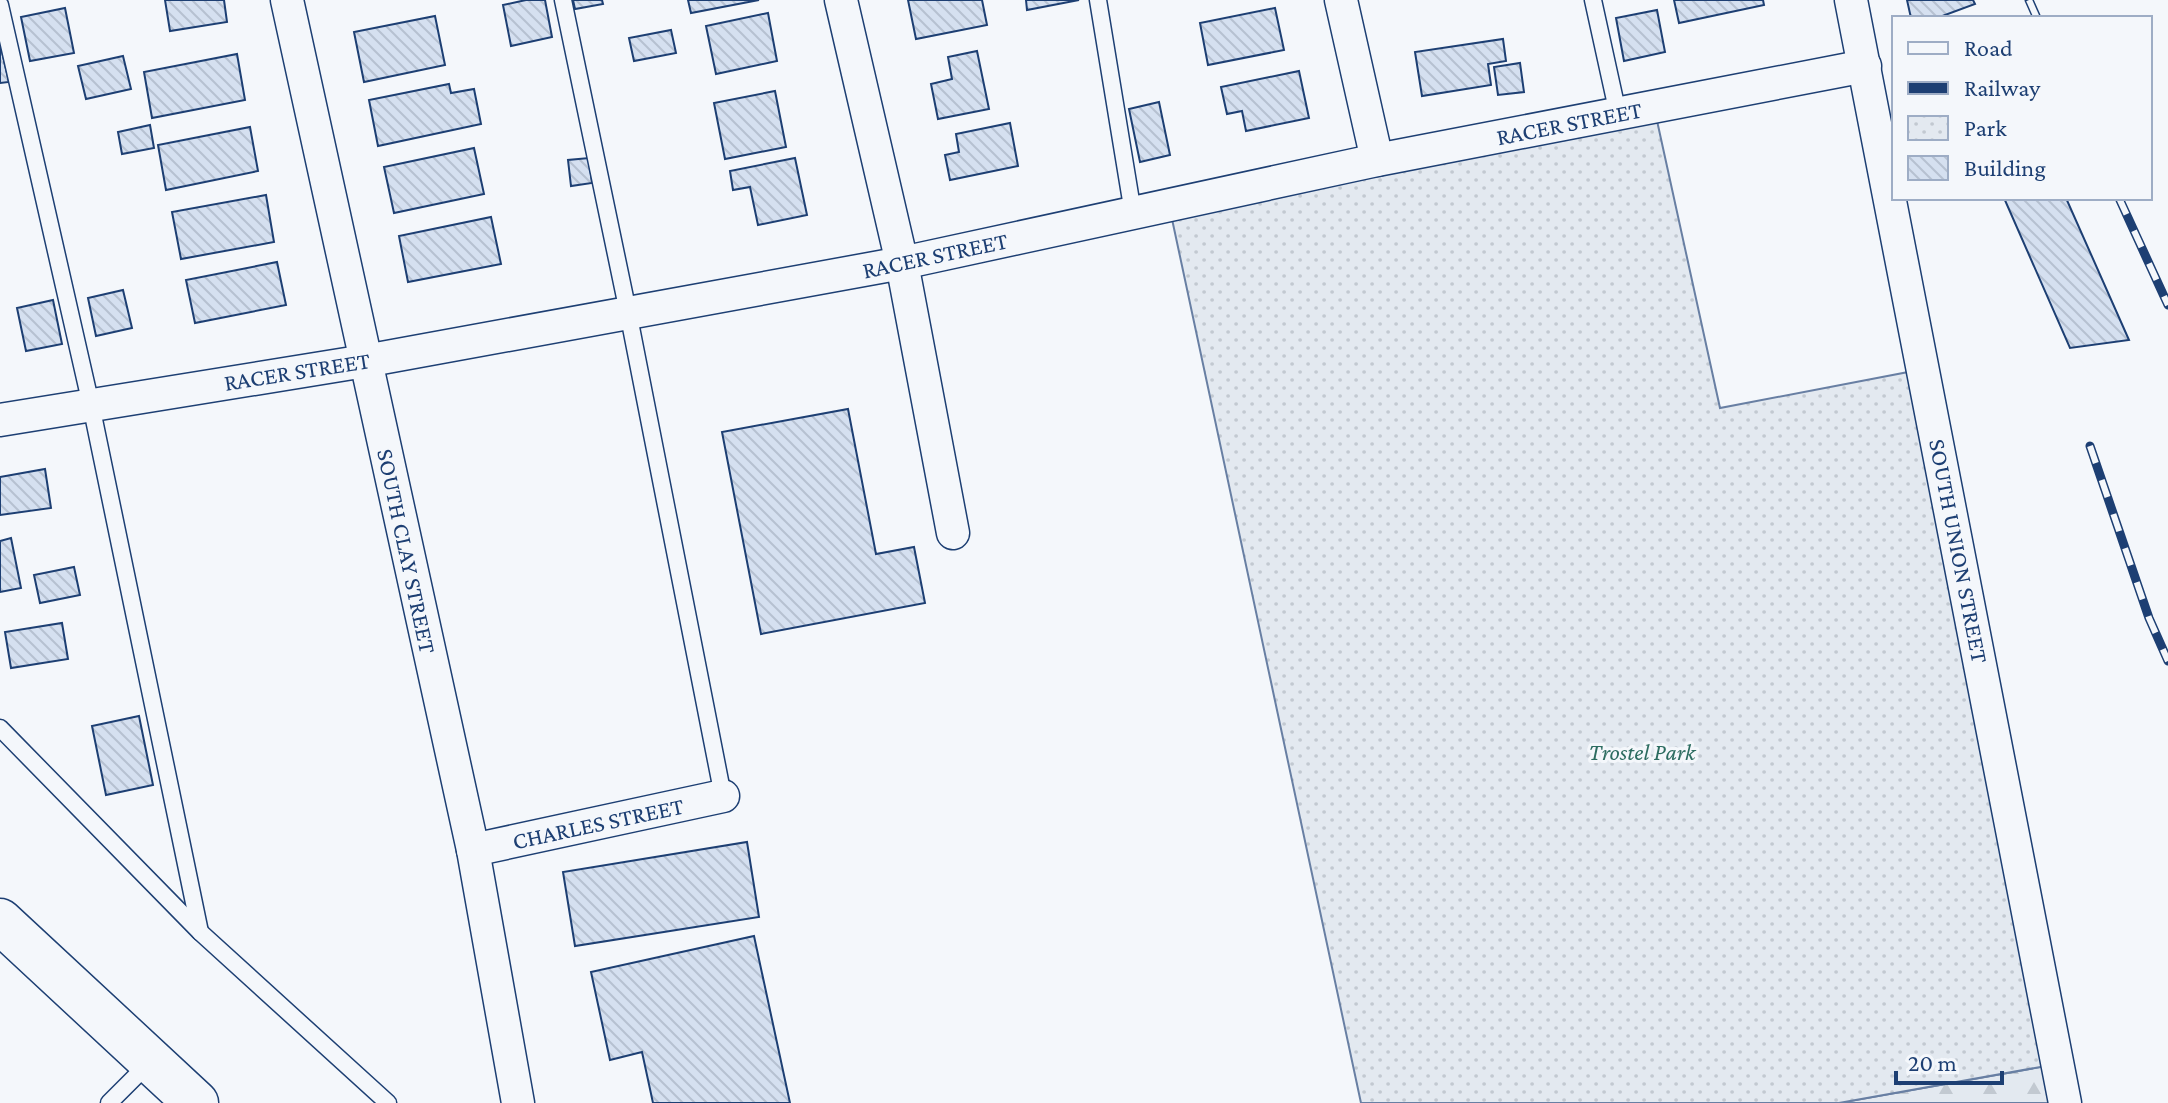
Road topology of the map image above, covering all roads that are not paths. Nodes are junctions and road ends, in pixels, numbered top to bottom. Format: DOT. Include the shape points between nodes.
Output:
graph roads {
  1 [pos="287,0"];
  2 [pos="563,0"];
  3 [pos="841,0"];
  4 [pos="1098,0"];
  5 [pos="1341,0"];
  6 [pos="1593,0"];
  7 [pos="1851,0"];
  8 [pos="0,5"];
  9 [pos="1865,66"];
  10 [pos="1618,114"];
  11 [pos="1377,160"];
  12 [pos="1133,213"];
  13 [pos="902,263"];
  14 [pos="628,312"];
  15 [pos="365,361"];
  16 [pos="91,405"];
  17 [pos="0,420"];
  18 [pos="953,533"];
  19 [pos="0,728"];
  20 [pos="723,796"];
  21 [pos="473,850"];
  22 [pos="0,921"];
  23 [pos="200,932"];
  24 [pos="151,1061"];
  25 [pos="109,1103"];
  26 [pos="196,1103"];
  27 [pos="388,1103"];
  28 [pos="518,1103"];
  29 [pos="2065,1103"];
  1 -- 15 [label="street, SOUTH CLAY STREET"];
  2 -- 14 [label="lane"];
  3 -- 13 [label="street"];
  4 -- 12 [label="lane"];
  5 -- 11 [label="street"];
  6 -- 10 [label="lane"];
  7 -- 9 [label="street, SOUTH UNION STREET"];
  8 -- 16 [label="lane"];
  9 -- 10 [label="street, RACER STREET"];
  9 -- 29 [label="street, SOUTH UNION STREET"];
  10 -- 11 [label="street, RACER STREET"];
  11 -- 12 [label="street, RACER STREET"];
  12 -- 13 [label="street, RACER STREET"];
  13 -- 14 [label="street, RACER STREET"];
  13 -- 18 [label="street"];
  14 -- 15 [label="street, RACER STREET"];
  14 -- 20 [label="lane"];
  15 -- 16 [label="street, RACER STREET"];
  15 -- 21 [label="street, SOUTH CLAY STREET"];
  16 -- 17 [label="street, RACER STREET"];
  16 -- 23 [label="lane"];
  19 -- 23 [label="lane"];
  20 -- 21 [label="street, CHARLES STREET"];
  21 -- 28 [label="street, SOUTH CLAY STREET"];
  22 -- 24 [label="main road"];
  23 -- 27 [label="lane"];
  24 -- 25 [label="lane"];
  24 -- 26 [label="main road"];
}
